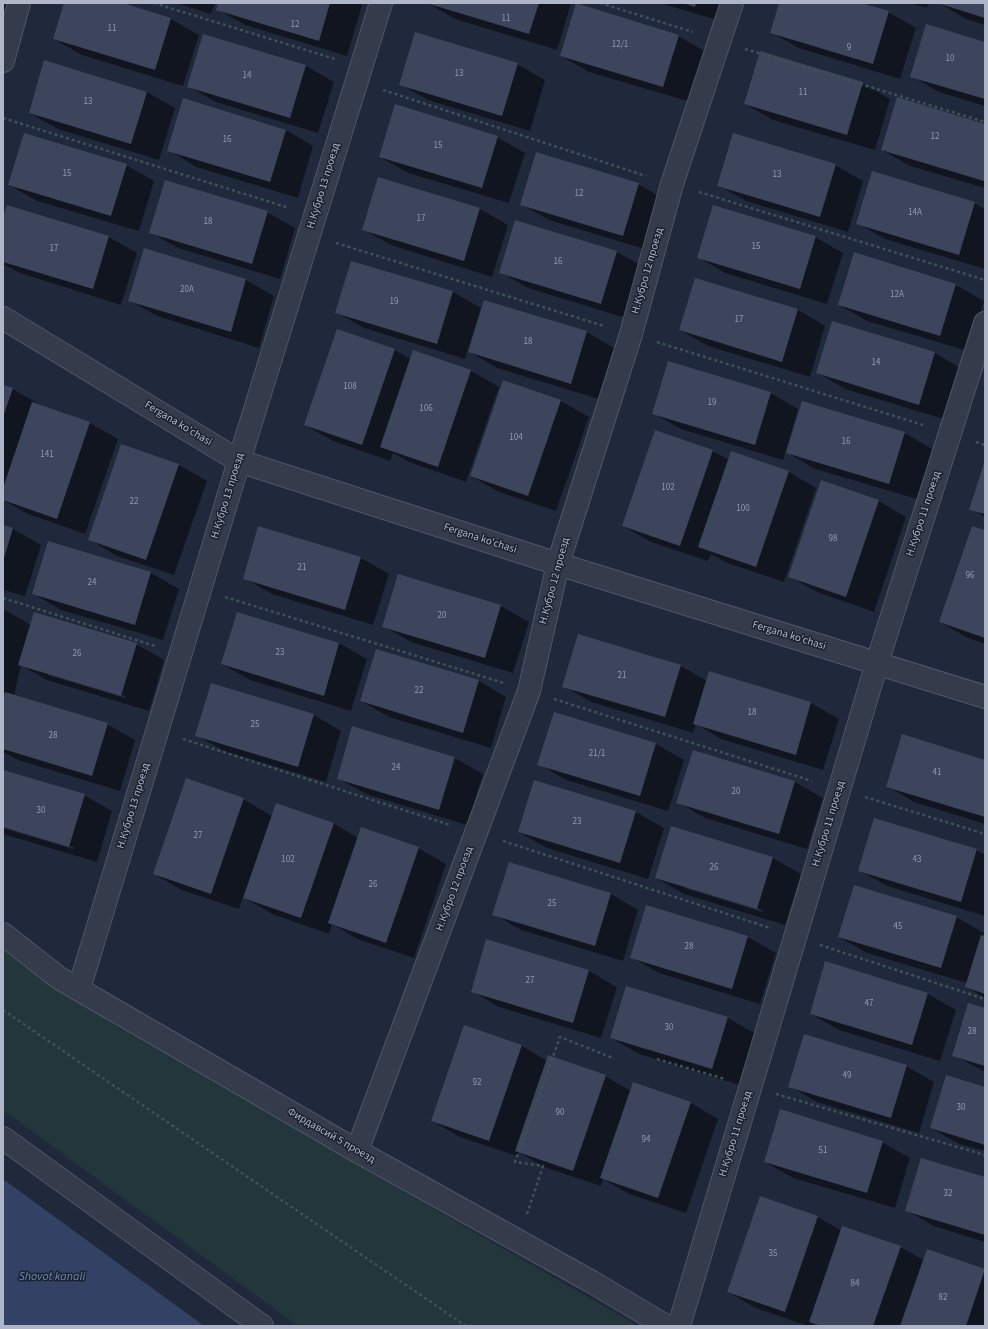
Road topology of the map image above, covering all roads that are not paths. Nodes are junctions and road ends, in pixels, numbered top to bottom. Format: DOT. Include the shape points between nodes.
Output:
graph roads {
  1 [pos="19,3"];
  2 [pos="381,3"];
  3 [pos="732,3"];
  4 [pos="3,61"];
  5 [pos="3,318"];
  6 [pos="985,323"];
  7 [pos="238,461"];
  8 [pos="558,564"];
  9 [pos="877,663"];
  10 [pos="985,697"];
  11 [pos="3,934"];
  12 [pos="79,990"];
  13 [pos="3,1138"];
  14 [pos="357,1152"];
  15 [pos="262,1326"];
  16 [pos="666,1326"];
  17 [pos="679,1326"];
  1 -- 4 [label="street"];
  2 -- 7 [label="street, Н.Кубро 13 проезд"];
  3 -- 8 [label="street, Н.Кубро 12 проезд" via="672,184 631,334"];
  5 -- 7 [label="street, Fergana ko'chasi"];
  6 -- 9 [label="street, Н.Кубро 11 проезд"];
  7 -- 8 [label="street, Fergana ko'chasi"];
  7 -- 12 [label="street, Н.Кубро 13 проезд"];
  8 -- 9 [label="street, Fergana ko'chasi"];
  8 -- 14 [label="street, Н.Кубро 12 проезд" via="528,691"];
  9 -- 10 [label="street, Fergana ko'chasi"];
  9 -- 17 [label="street, Н.Кубро 11 проезд"];
  11 -- 12 [label="street, Фирдавсий 5 проезд" via="58,978"];
  12 -- 14 [label="street, Фирдавсий 5 проезд"];
  13 -- 15 [label="street"];
  14 -- 16 [label="street, Фирдавсий 5 проезд" via="592,1282"];
}
